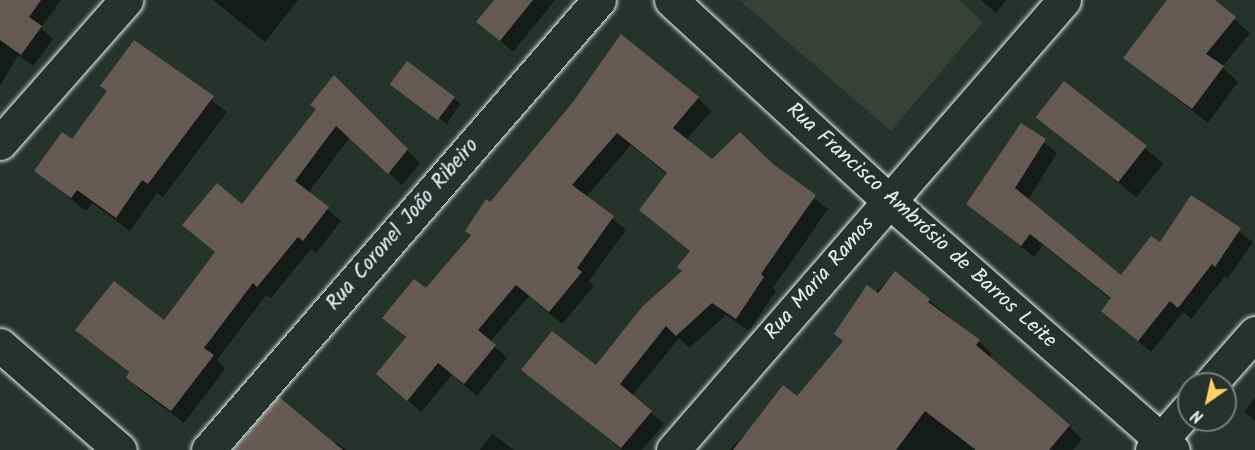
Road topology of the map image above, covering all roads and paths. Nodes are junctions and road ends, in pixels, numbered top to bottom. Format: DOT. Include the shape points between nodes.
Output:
graph roads {
  1 [pos="126,0"];
  2 [pos="599,0"];
  3 [pos="671,0"];
  4 [pos="1064,0"];
  5 [pos="0,143"];
  6 [pos="888,200"];
  7 [pos="1255,333"];
  8 [pos="0,345"];
  9 [pos="1221,372"];
  10 [pos="1177,425"];
  11 [pos="1162,447"];
  12 [pos="120,450"];
  13 [pos="208,450"];
  14 [pos="673,450"];
  1 -- 5 [label="street"];
  2 -- 13 [label="street, Rua Coronel João Ribeiro"];
  3 -- 6 [label="street, Rua Francisco Ambrósio de Barros Leite"];
  4 -- 6 [label="street, Rua Maria Ramos"];
  6 -- 11 [label="street, Rua Francisco Ambrósio de Barros Leite"];
  6 -- 14 [label="street, Rua Maria Ramos"];
  7 -- 9 [label="street"];
  8 -- 12 [label="street"];
  10 -- 11 [label="street"];
}
